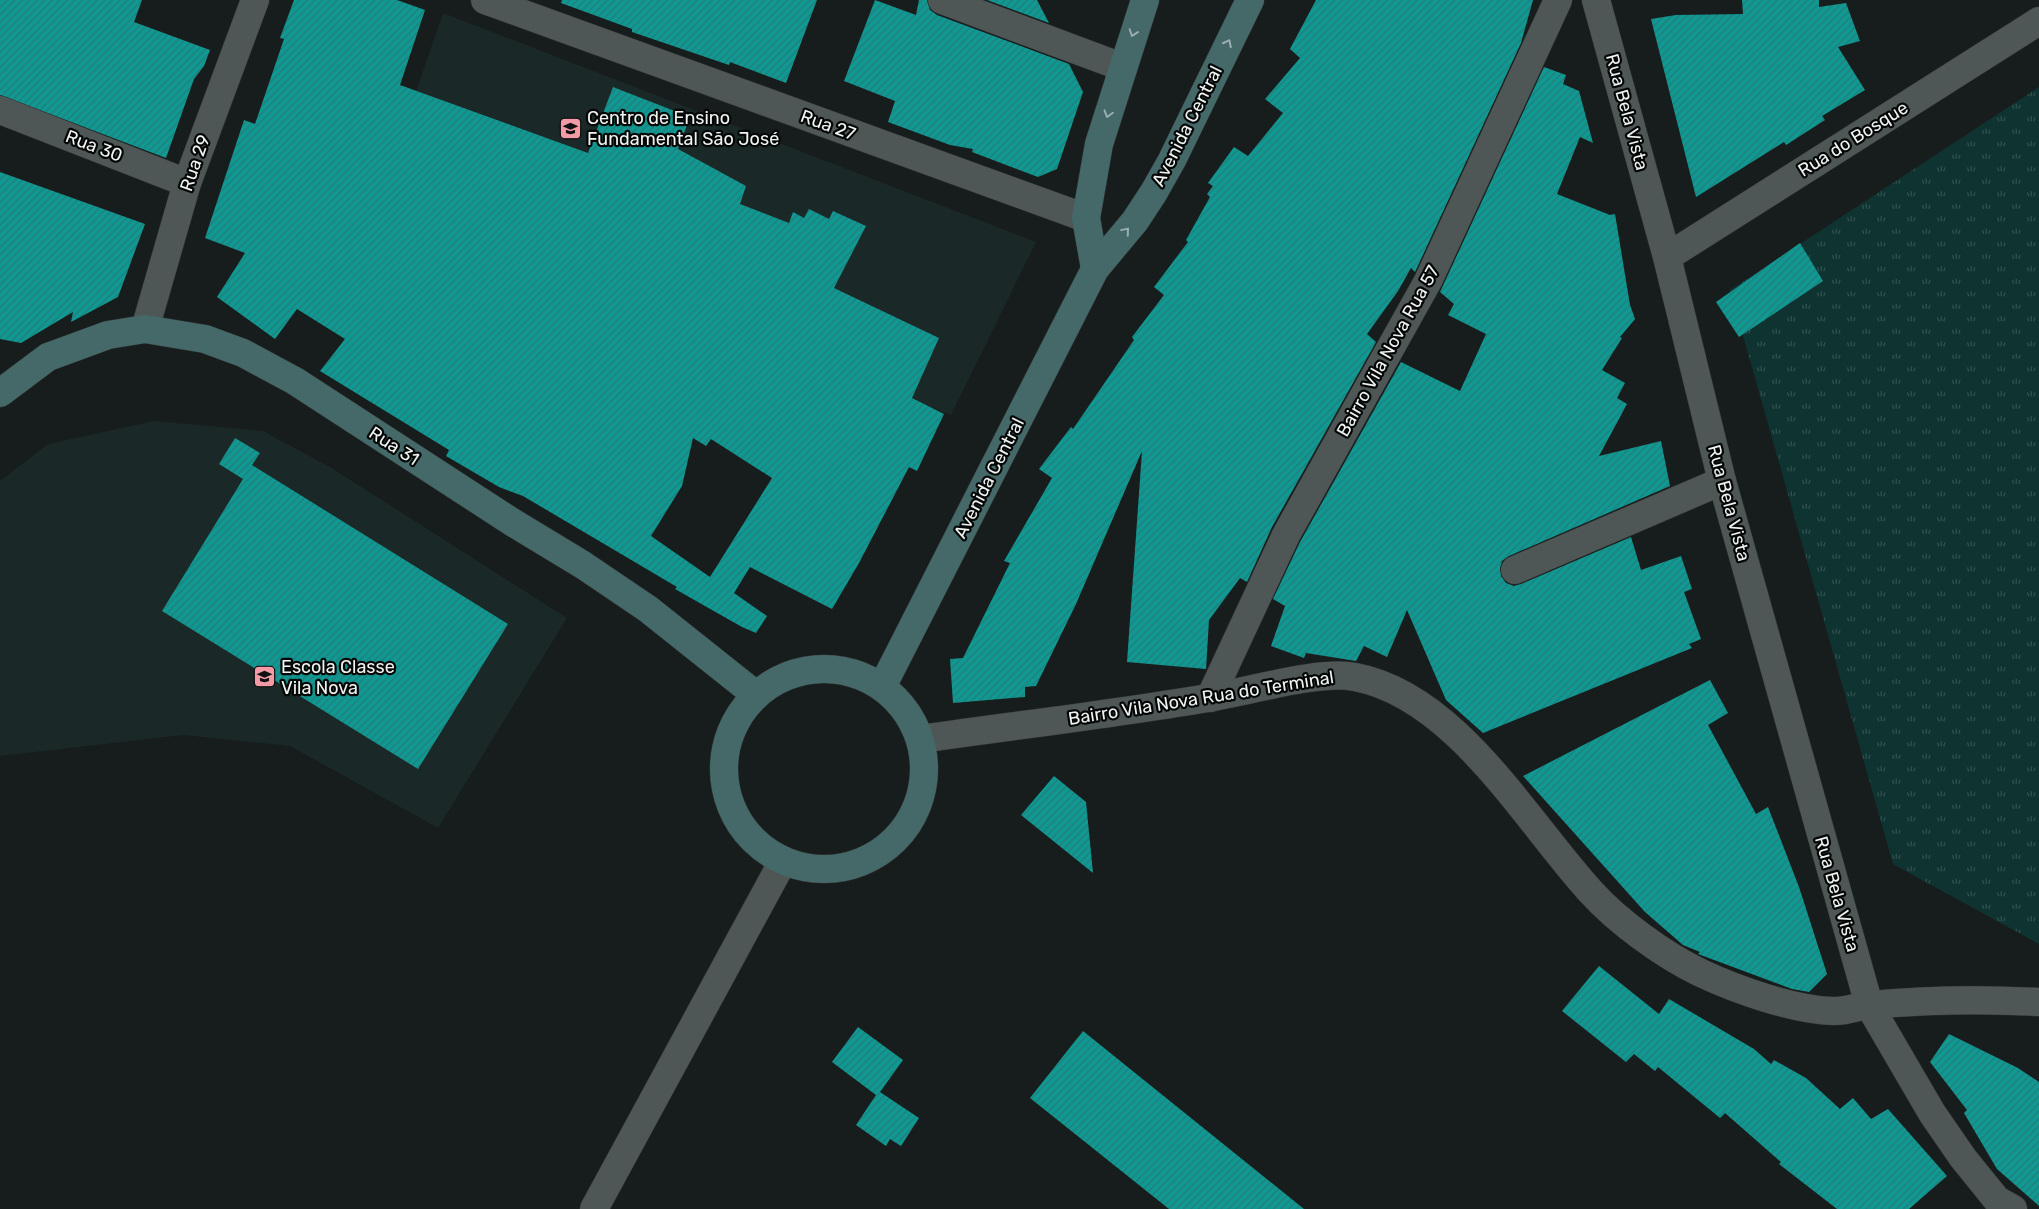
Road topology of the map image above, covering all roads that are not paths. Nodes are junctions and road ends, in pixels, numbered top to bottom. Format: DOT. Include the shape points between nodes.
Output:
graph roads {
  1 [pos="255,0"];
  2 [pos="485,0"];
  3 [pos="942,0"];
  4 [pos="1144,0"];
  5 [pos="1250,0"];
  6 [pos="1558,0"];
  7 [pos="1596,0"];
  8 [pos="2039,21"];
  9 [pos="1122,67"];
  10 [pos="0,110"];
  11 [pos="187,183"];
  12 [pos="1086,218"];
  13 [pos="1667,257"];
  14 [pos="1095,269"];
  15 [pos="145,329"];
  16 [pos="0,393"];
  17 [pos="1722,482"];
  18 [pos="1514,570"];
  19 [pos="882,687"];
  20 [pos="756,696"];
  21 [pos="1210,698"];
  22 [pos="921,739"];
  23 [pos="783,862"];
  24 [pos="2005,1000"];
  25 [pos="2039,1002"];
  26 [pos="1868,1005"];
  27 [pos="2039,1024"];
  28 [pos="2002,1206"];
  29 [pos="594,1209"];
  1 -- 11 [label="street, Rua 29"];
  2 -- 12 [label="street, Rua 27"];
  3 -- 9 [label="street"];
  4 -- 9 [label="street, one-way"];
  14 -- 5 [label="street, Avenida Central, one-way" via="1135,221 1154,192"];
  6 -- 21 [label="street, Bairro Vila Nova Rua 57" via="1428,281 1286,535"];
  7 -- 13 [label="street, Rua Bela Vista"];
  8 -- 13 [label="street, Rua do Bosque"];
  9 -- 12 [label="street, one-way" via="1099,144"];
  10 -- 11 [label="street, Rua 30"];
  11 -- 15 [label="street, Rua 29"];
  12 -- 14 [label="street"];
  13 -- 17 [label="street, Rua Bela Vista"];
  14 -- 19 [label="street, Avenida Central"];
  15 -- 16 [label="street, Rua 31" via="108,335 48,357"];
  15 -- 20 [label="street, Rua 31" via="205,339 243,353 295,381 648,609"];
  17 -- 18 [label="street"];
  17 -- 26 [label="street, Rua Bela Vista"];
  19 -- 20 [label="street" via="851,672 817,669 784,677"];
  19 -- 22 [label="street" via="906,710"];
  20 -- 23 [label="street" via="738,716 728,739 724,764 726,790 737,820 757,844"];
  21 -- 22 [label="street, Bairro Vila Nova Rua do Terminal"];
  21 -- 26 [label="street, Bairro Vila Nova Rua do Terminal" via="1323,676 1352,676 1392,690 1413,701 1470,746 1593,894 1655,948 1702,973 1794,1006 1836,1012"];
  22 -- 23 [label="street" via="926,769 922,800 905,831 880,854 833,871"];
  23 -- 29 [label="street"];
  24 -- 25 [label="street, Bairro Vila Nova Rua do Terminal"];
  24 -- 26 [label="street, Bairro Vila Nova Rua do Terminal"];
  24 -- 27 [label="street"];
  26 -- 28 [label="street, Rua Bela Vista" via="1963,1158"];
}
